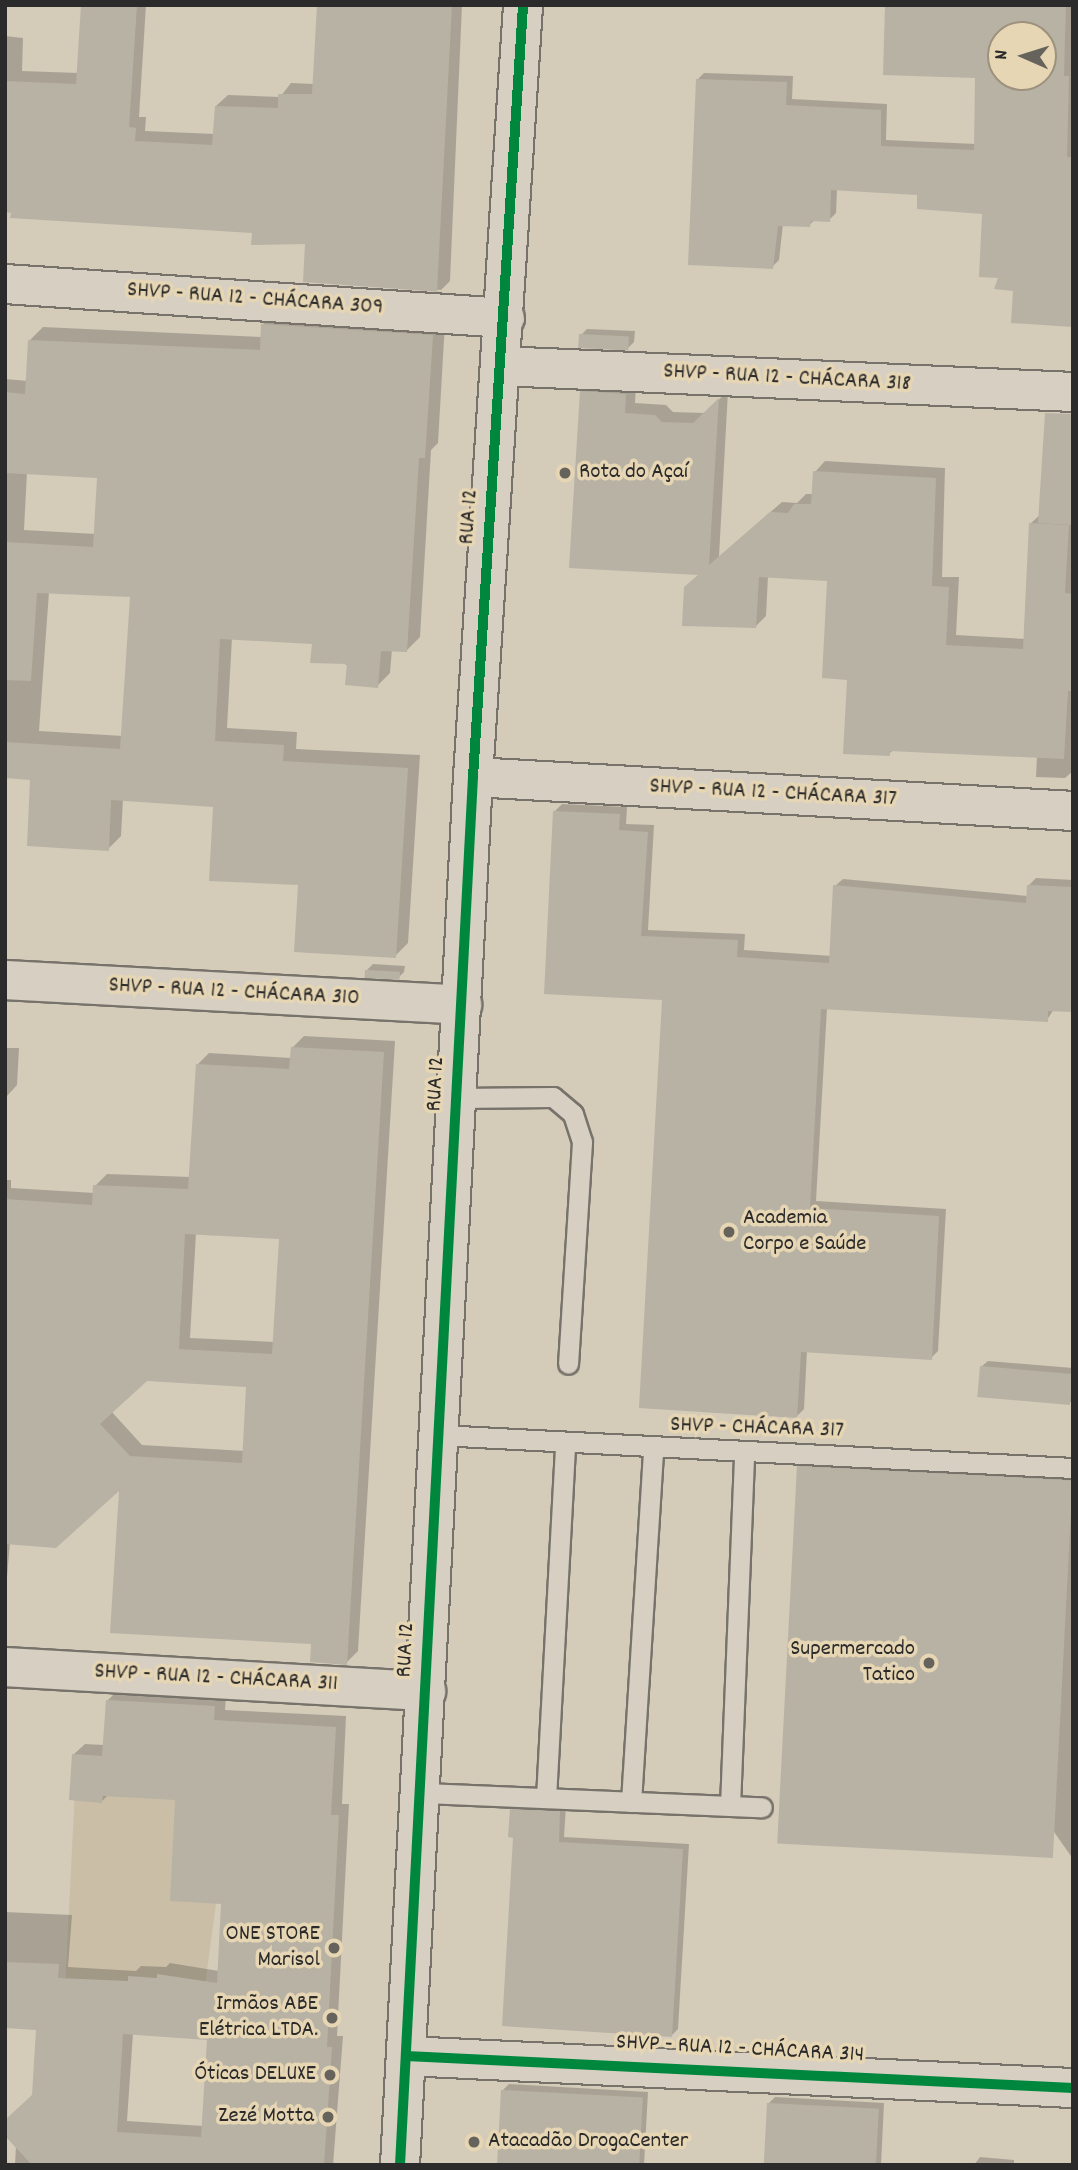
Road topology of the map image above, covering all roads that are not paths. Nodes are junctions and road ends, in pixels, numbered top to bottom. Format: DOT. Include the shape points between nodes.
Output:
graph roads {
  1 [pos="523,5"];
  2 [pos="5,284"];
  3 [pos="505,318"];
  4 [pos="501,366"];
  5 [pos="1073,392"];
  6 [pos="473,777"];
  7 [pos="1073,810"];
  8 [pos="5,980"];
  9 [pos="462,1005"];
  10 [pos="457,1098"];
  11 [pos="568,1364"];
  12 [pos="439,1436"];
  13 [pos="565,1444"];
  14 [pos="653,1449"];
  15 [pos="744,1452"];
  16 [pos="1073,1468"];
  17 [pos="5,1667"];
  18 [pos="426,1690"];
  19 [pos="422,1793"];
  20 [pos="546,1798"];
  21 [pos="631,1802"];
  22 [pos="730,1806"];
  23 [pos="762,1807"];
  24 [pos="406,2056"];
  25 [pos="1073,2088"];
  26 [pos="400,2165"];
  1 -- 3 [label="street, RUA 12"];
  2 -- 3 [label="street, SHVP - RUA 12 - CHÁCARA 309"];
  3 -- 4 [label="street, RUA 12"];
  4 -- 5 [label="street, SHVP - RUA 12 - CHÁCARA 318"];
  4 -- 6 [label="street, RUA 12"];
  6 -- 7 [label="street, SHVP - RUA 12 - CHÁCARA 317"];
  6 -- 9 [label="street, RUA 12"];
  8 -- 9 [label="street, SHVP - RUA 12 - CHÁCARA 310"];
  9 -- 10 [label="street, RUA 12"];
  10 -- 11 [label="lane" via="553,1097 573,1114 582,1142"];
  10 -- 12 [label="street, RUA 12"];
  12 -- 13 [label="lane, SHVP - CHÁCARA 317"];
  12 -- 18 [label="street, RUA 12"];
  13 -- 14 [label="lane, SHVP - CHÁCARA 317"];
  13 -- 20 [label="lane"];
  14 -- 15 [label="lane, SHVP - CHÁCARA 317"];
  14 -- 21 [label="lane"];
  15 -- 16 [label="lane, SHVP - CHÁCARA 317"];
  15 -- 22 [label="lane"];
  17 -- 18 [label="street, SHVP - RUA 12 - CHÁCARA 311"];
  18 -- 19 [label="street, RUA 12"];
  19 -- 20 [label="lane"];
  19 -- 24 [label="street, RUA 12"];
  20 -- 21 [label="lane"];
  21 -- 22 [label="lane"];
  22 -- 23 [label="lane"];
  24 -- 25 [label="street, SHVP - RUA 12 - CHÁCARA 314"];
  24 -- 26 [label="street, RUA 12"];
}
